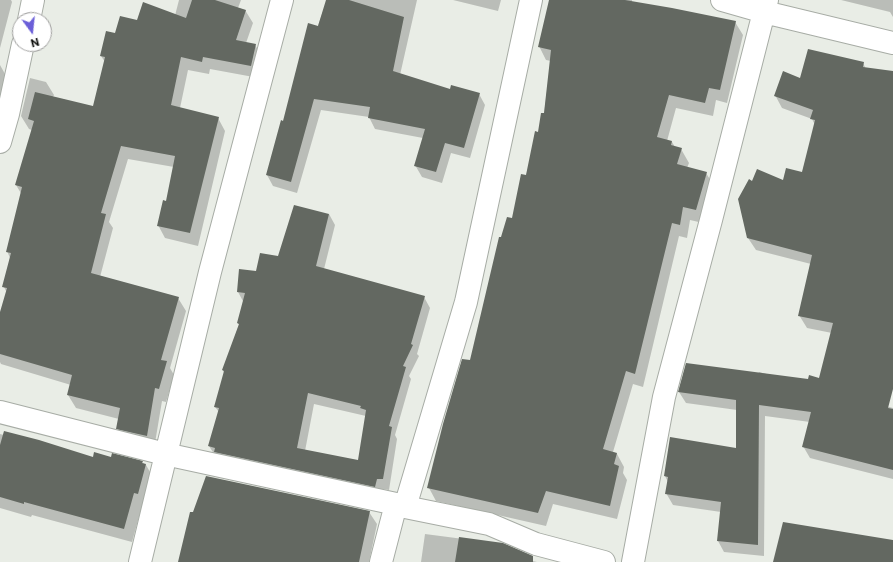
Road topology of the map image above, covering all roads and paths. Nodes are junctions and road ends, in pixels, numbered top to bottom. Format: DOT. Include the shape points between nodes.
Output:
graph roads {
  1 [pos="33,0"];
  2 [pos="282,0"];
  3 [pos="531,0"];
  4 [pos="722,0"];
  5 [pos="766,6"];
  6 [pos="31,12"];
  7 [pos="893,43"];
  8 [pos="21,52"];
  9 [pos="0,142"];
  10 [pos="0,412"];
  11 [pos="165,454"];
  12 [pos="401,506"];
  13 [pos="140,562"];
  14 [pos="381,562"];
  15 [pos="604,562"];
  16 [pos="633,562"];
  1 -- 6 [label="street"];
  2 -- 11 [label="street"];
  3 -- 12 [label="street" via="466,302"];
  4 -- 5 [label="street"];
  5 -- 7 [label="street"];
  5 -- 16 [label="street" via="664,397"];
  8 -- 9 [label="street"];
  10 -- 11 [label="street"];
  11 -- 12 [label="street"];
  11 -- 13 [label="street"];
  12 -- 14 [label="street"];
  12 -- 15 [label="street" via="489,524 536,544"];
}
